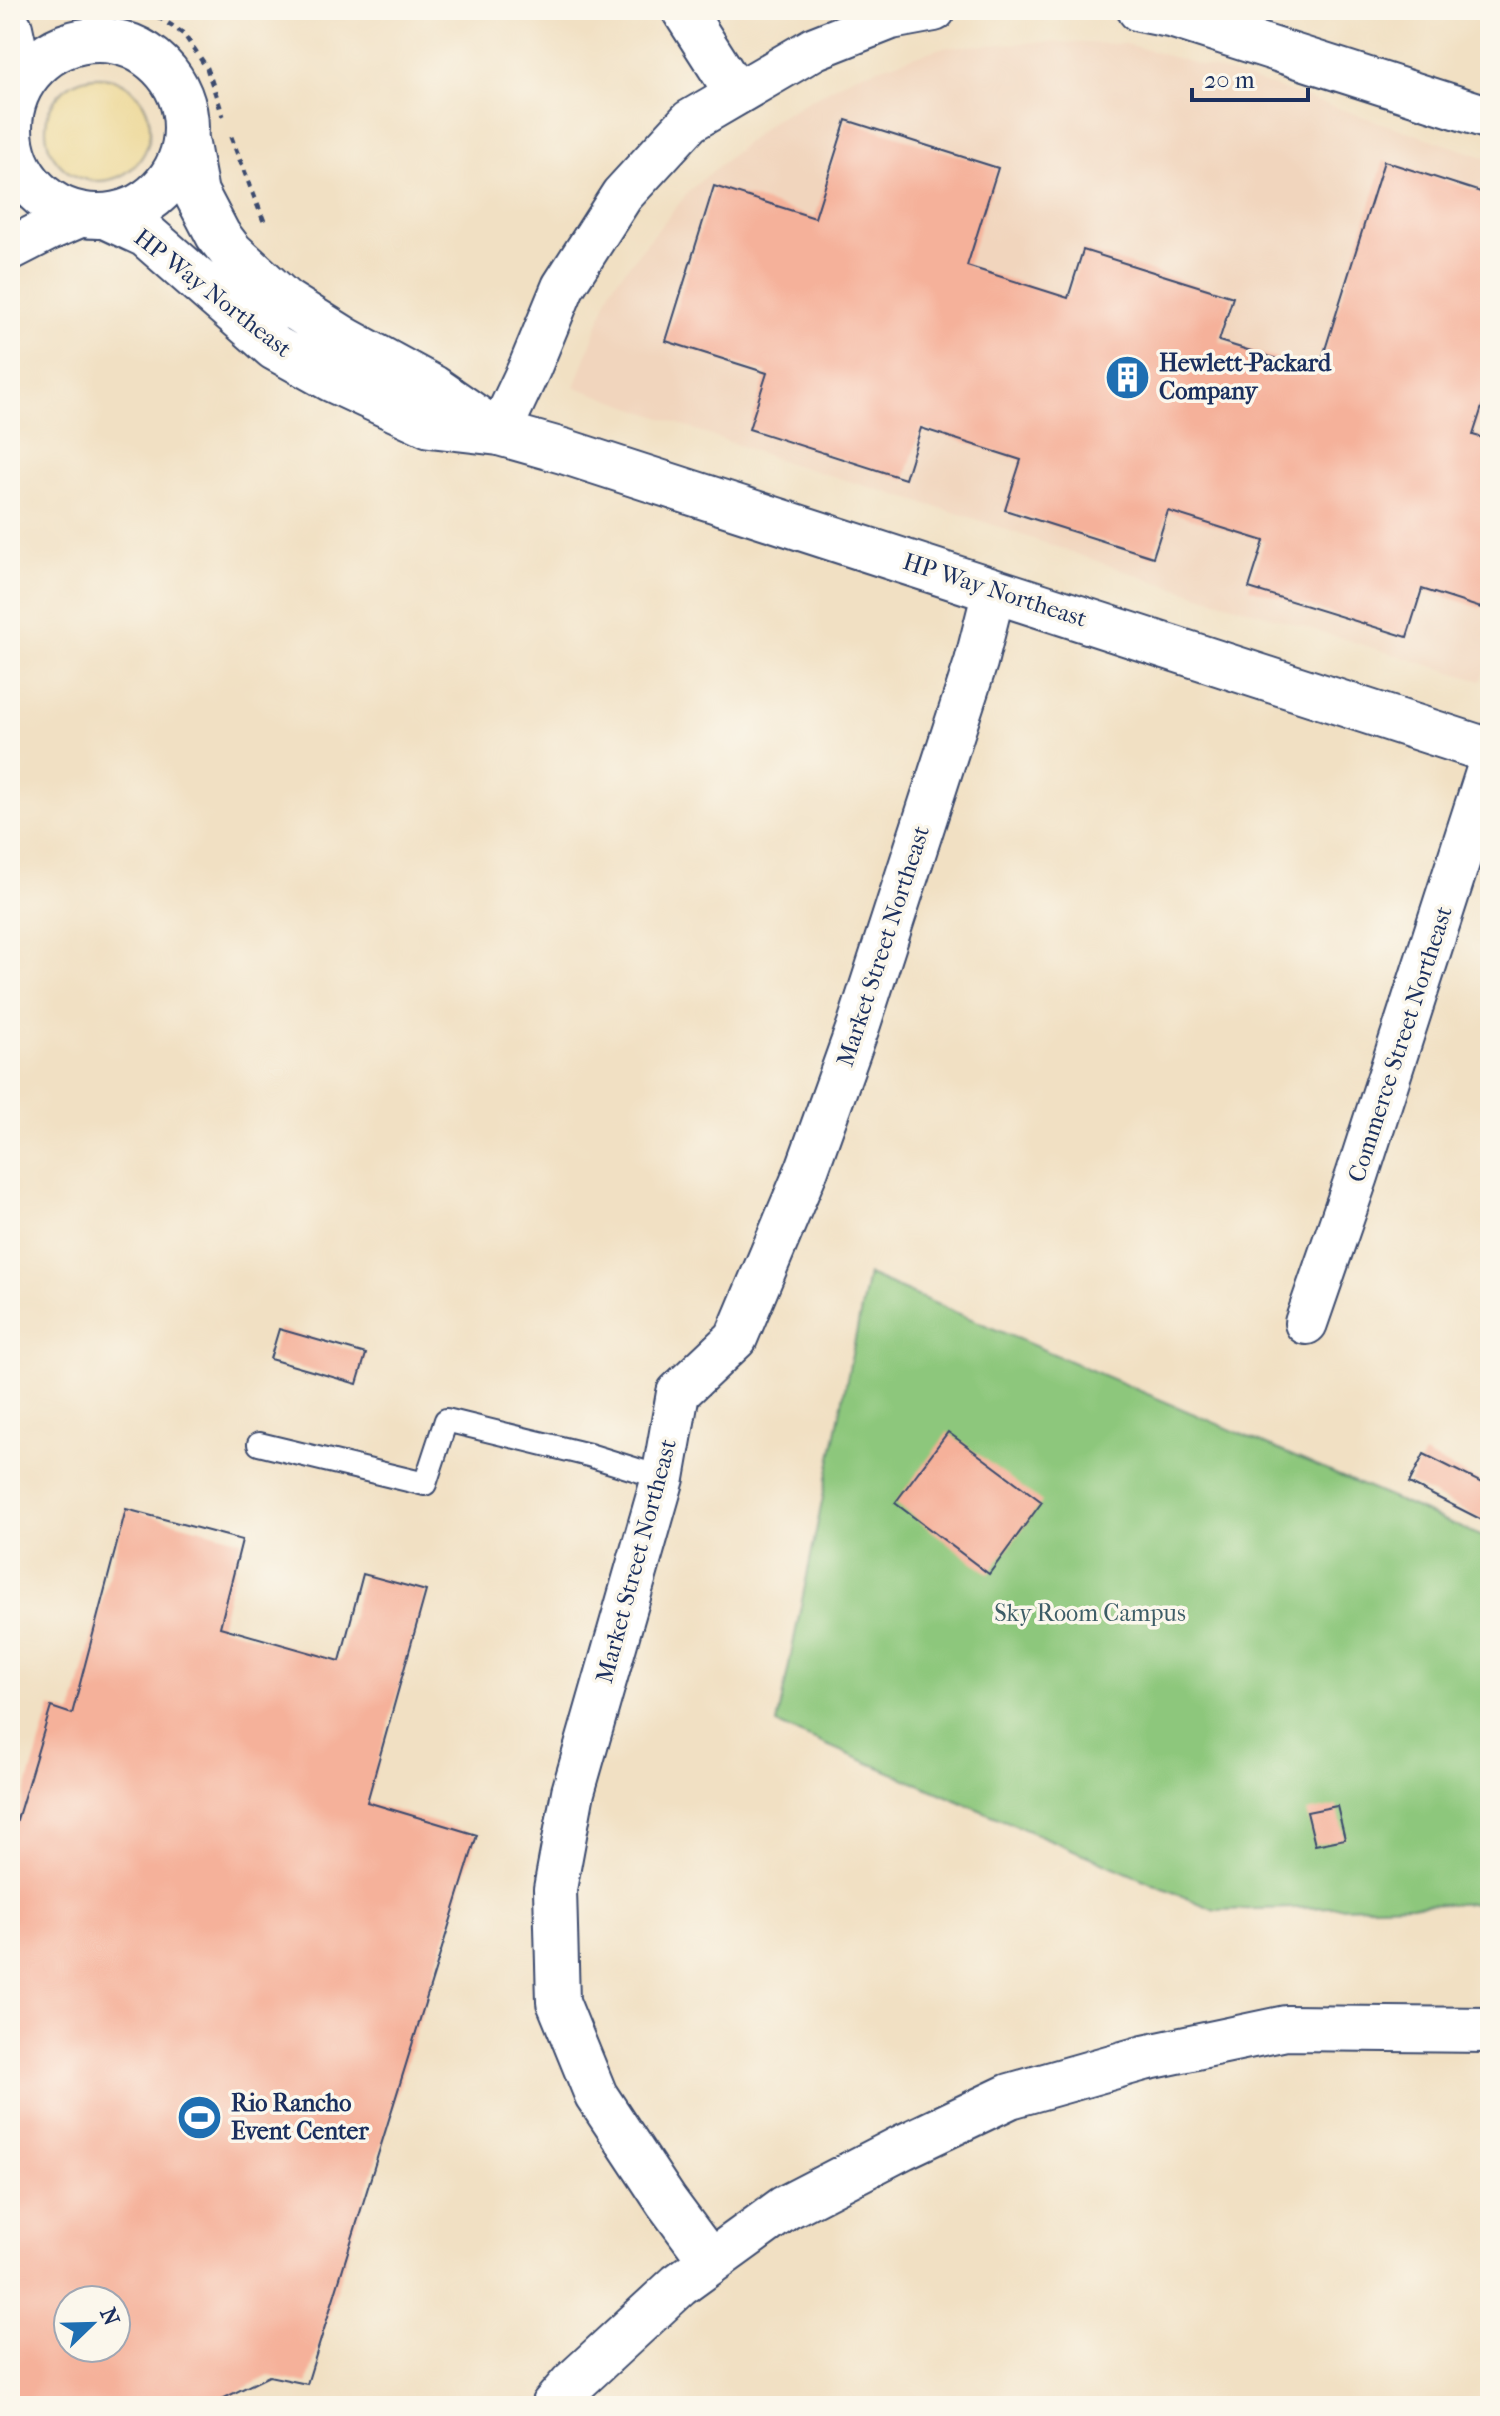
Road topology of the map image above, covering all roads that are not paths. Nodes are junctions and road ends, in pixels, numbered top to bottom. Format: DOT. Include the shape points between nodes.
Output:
graph roads {
  1 [pos="99,10"];
  2 [pos="683,10"];
  3 [pos="934,10"];
  4 [pos="1139,10"];
  5 [pos="10,28"];
  6 [pos="131,46"];
  7 [pos="736,93"];
  8 [pos="14,108"];
  9 [pos="1490,118"];
  10 [pos="186,139"];
  11 [pos="93,216"];
  12 [pos="10,249"];
  13 [pos="499,433"];
  14 [pos="994,591"];
  15 [pos="1490,751"];
  16 [pos="1490,763"];
  17 [pos="1306,1323"];
  18 [pos="259,1444"];
  19 [pos="663,1478"];
  20 [pos="1490,2030"];
  21 [pos="711,2262"];
  22 [pos="553,2406"];
  1 -- 6 [label="street"];
  2 -- 7 [label="street"];
  3 -- 7 [label="street" via="891,18 815,48"];
  4 -- 9 [label="street"];
  5 -- 8 [label="street"];
  6 -- 8 [label="street" via="82,41 58,49 38,64"];
  6 -- 10 [label="street" via="156,61 175,83 185,110"];
  7 -- 13 [label="street" via="690,121 622,195 563,287"];
  8 -- 11 [label="street" via="12,146 21,171 58,206"];
  10 -- 11 [label="street" via="177,169 159,193 134,209"];
  10 -- 13 [label="street, HP Way Northeast" via="196,193 231,252 284,301 432,387"];
  11 -- 12 [label="street"];
  11 -- 13 [label="street, HP Way Northeast" via="146,235 275,348 331,379 430,425"];
  13 -- 14 [label="street, HP Way Northeast"];
  14 -- 15 [label="street, HP Way Northeast"];
  14 -- 19 [label="street, Market Street Northeast" via="859,1024 807,1169 736,1338 678,1393"];
  16 -- 17 [label="street, Commerce Street Northeast"];
  18 -- 19 [label="lane" via="425,1484 446,1420"];
  19 -- 21 [label="street, Market Street Northeast" via="573,1792 555,1889 558,2002 596,2095"];
  20 -- 21 [label="street" via="1286,2028 1144,2058 1010,2096 785,2208"];
  21 -- 22 [label="street" via="679,2285"];
}
